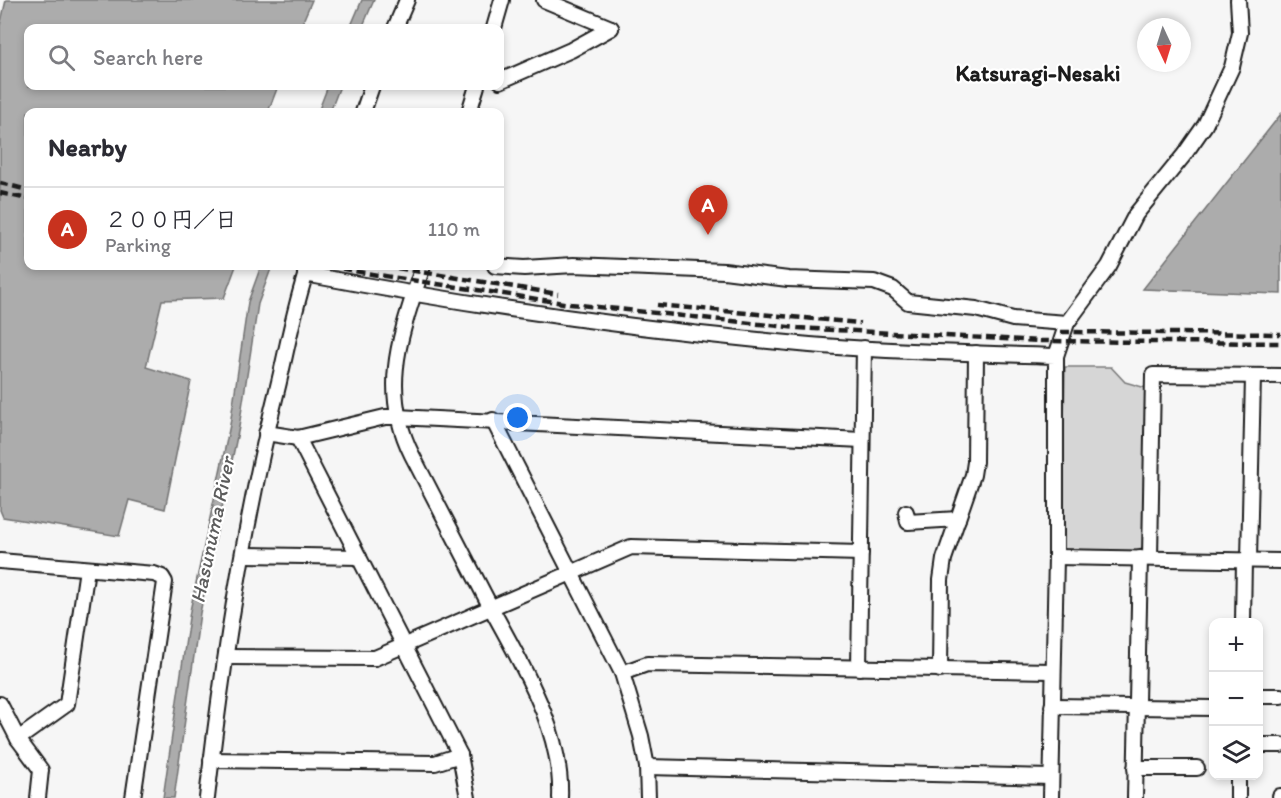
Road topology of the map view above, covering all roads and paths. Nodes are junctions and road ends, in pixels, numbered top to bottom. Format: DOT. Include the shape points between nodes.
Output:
graph roads {
  1 [pos="407,0"];
  2 [pos="502,0"];
  3 [pos="544,0"];
  4 [pos="1238,0"];
  5 [pos="397,24"];
  6 [pos="495,24"];
  7 [pos="504,79"];
  8 [pos="371,90"];
  9 [pos="479,90"];
  10 [pos="364,108"];
  11 [pos="471,108"];
  12 [pos="504,267"];
  13 [pos="307,270"];
  14 [pos="422,270"];
  15 [pos="414,295"];
  16 [pos="1067,323"];
  17 [pos="864,348"];
  18 [pos="976,353"];
  19 [pos="1056,356"];
  20 [pos="1253,376"];
  21 [pos="1281,376"];
  22 [pos="397,417"];
  23 [pos="493,420"];
  24 [pos="266,433"];
  25 [pos="298,438"];
  26 [pos="862,440"];
  27 [pos="906,512"];
  28 [pos="958,519"];
  29 [pos="861,553"];
  30 [pos="243,555"];
  31 [pos="359,557"];
  32 [pos="1056,557"];
  33 [pos="1145,558"];
  34 [pos="1247,560"];
  35 [pos="0,561"];
  36 [pos="1281,561"];
  37 [pos="87,568"];
  38 [pos="571,573"];
  39 [pos="491,608"];
  40 [pos="1243,618"];
  41 [pos="404,646"];
  42 [pos="226,657"];
  43 [pos="859,668"];
  44 [pos="940,670"];
  45 [pos="1053,671"];
  46 [pos="622,674"];
  47 [pos="1263,696"];
  48 [pos="1281,696"];
  49 [pos="0,704"];
  50 [pos="1052,706"];
  51 [pos="1137,707"];
  52 [pos="1209,708"];
  53 [pos="18,739"];
  54 [pos="1263,745"];
  55 [pos="1281,745"];
  56 [pos="460,755"];
  57 [pos="211,760"];
  58 [pos="647,767"];
  59 [pos="1135,768"];
  60 [pos="1197,768"];
  61 [pos="1051,777"];
  62 [pos="1238,780"];
  63 [pos="38,798"];
  64 [pos="133,798"];
  65 [pos="207,798"];
  66 [pos="468,798"];
  67 [pos="560,798"];
  68 [pos="648,798"];
  69 [pos="1051,798"];
  70 [pos="1135,798"];
  71 [pos="1238,798"];
  1 -- 5 [label="street"];
  2 -- 6 [label="street"];
  3 -- 7 [label="street" via="611,28"];
  4 -- 16 [label="street" via="1240,33 1232,68 1205,125 1136,214 1109,266"];
  8 -- 10 [label="street"];
  9 -- 11 [label="street"];
  12 -- 16 [label="street" via="574,265 724,271 788,279 874,282 892,289 908,302 976,309 1013,319"];
  13 -- 15 [label="street"];
  13 -- 24 [label="street"];
  14 -- 15 [label="street"];
  15 -- 17 [label="street" via="580,321"];
  15 -- 22 [label="street" via="396,365"];
  16 -- 19 [label="street"];
  17 -- 18 [label="street"];
  17 -- 26 [label="street"];
  18 -- 19 [label="street"];
  18 -- 28 [label="street" via="975,462"];
  19 -- 32 [label="street"];
  20 -- 21 [label="street"];
  20 -- 33 [label="street" via="1153,375"];
  20 -- 34 [label="street"];
  22 -- 23 [label="street"];
  22 -- 25 [label="street"];
  22 -- 39 [label="street" via="412,455"];
  23 -- 26 [label="street"];
  23 -- 38 [label="street"];
  24 -- 25 [label="street"];
  24 -- 30 [label="street"];
  25 -- 31 [label="street"];
  26 -- 29 [label="street"];
  27 -- 28 [label="street" via="908,522"];
  28 -- 44 [label="street" via="941,580"];
  29 -- 38 [label="street" via="631,548"];
  29 -- 43 [label="street"];
  30 -- 31 [label="street"];
  30 -- 42 [label="street"];
  31 -- 41 [label="street"];
  32 -- 33 [label="street"];
  32 -- 45 [label="street"];
  33 -- 34 [label="street"];
  33 -- 51 [label="street"];
  34 -- 36 [label="street"];
  34 -- 40 [label="street"];
  35 -- 37 [label="street"];
  37 -- 53 [label="street" via="67,704"];
  37 -- 64 [label="street" via="154,574 162,576 165,582"];
  38 -- 39 [label="street"];
  38 -- 46 [label="street"];
  39 -- 41 [label="street"];
  39 -- 67 [label="street" via="546,723 557,765"];
  41 -- 42 [label="street" via="375,658"];
  41 -- 56 [label="street"];
  42 -- 57 [label="street"];
  43 -- 44 [label="street"];
  43 -- 46 [label="street" via="647,664"];
  44 -- 45 [label="street"];
  45 -- 50 [label="street"];
  46 -- 58 [label="street"];
  47 -- 48 [label="street"];
  49 -- 53 [label="street"];
  50 -- 51 [label="street"];
  50 -- 61 [label="street"];
  51 -- 52 [label="street"];
  51 -- 59 [label="street"];
  53 -- 63 [label="street" via="41,770"];
  54 -- 55 [label="street"];
  56 -- 57 [label="street" via="435,763"];
  56 -- 66 [label="street"];
  57 -- 65 [label="street"];
  58 -- 61 [label="street"];
  58 -- 68 [label="street"];
  59 -- 60 [label="street"];
  59 -- 70 [label="street"];
  61 -- 69 [label="street"];
  62 -- 71 [label="street"];
}
